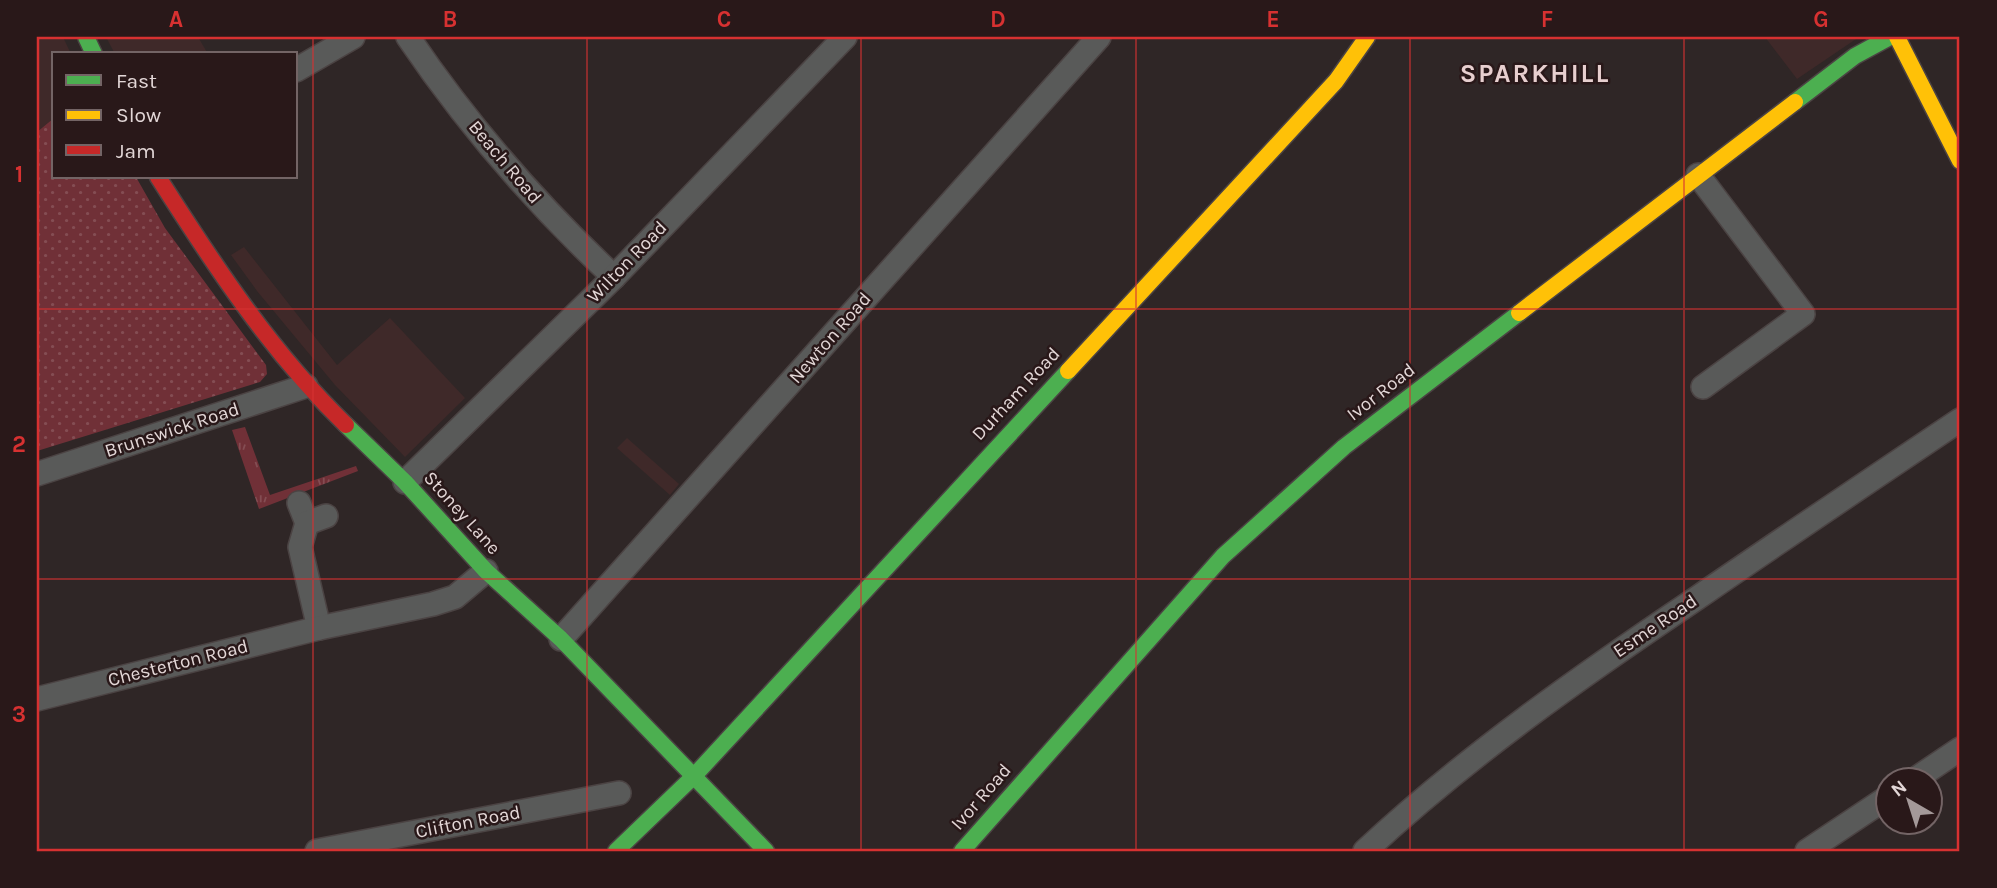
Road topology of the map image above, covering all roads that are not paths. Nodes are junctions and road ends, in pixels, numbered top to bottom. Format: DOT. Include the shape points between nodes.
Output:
graph roads {
  1 [pos="353,37"];
  2 [pos="408,37"];
  3 [pos="845,37"];
  4 [pos="1099,37"];
  5 [pos="1367,37"];
  6 [pos="1891,37"];
  7 [pos="1897,37"];
  8 [pos="298,69"];
  9 [pos="1960,161"];
  10 [pos="1698,175"];
  11 [pos="159,178"];
  12 [pos="614,276"];
  13 [pos="306,386"];
  14 [pos="1703,387"];
  15 [pos="1960,420"];
  16 [pos="37,474"];
  17 [pos="405,482"];
  18 [pos="310,514"];
  19 [pos="486,571"];
  20 [pos="319,628"];
  21 [pos="561,639"];
  22 [pos="37,699"];
  23 [pos="1960,749"];
  24 [pos="1934,766"];
  25 [pos="693,777"];
  26 [pos="619,793"];
  27 [pos="1874,806"];
  28 [pos="317,851"];
  29 [pos="616,851"];
  30 [pos="766,851"];
  31 [pos="962,851"];
  32 [pos="1365,851"];
  33 [pos="1807,851"];
  1 -- 8 [label="street"];
  2 -- 12 [label="street, Beach Road" via="533,196"];
  3 -- 12 [label="street, Wilton Road"];
  4 -- 21 [label="street, Newton Road"];
  5 -- 25 [label="street, Durham Road" via="1336,81"];
  6 -- 10 [label="street, Ivor Road" via="1855,56"];
  7 -- 9 [label="street"];
  10 -- 14 [label="street" via="1803,314"];
  10 -- 31 [label="street, Ivor Road" via="1344,447 1223,556"];
  11 -- 13 [label="street, Stoney Lane" via="218,271"];
  12 -- 17 [label="street, Wilton Road"];
  13 -- 16 [label="street, Brunswick Road"];
  13 -- 17 [label="street, Stoney Lane"];
  15 -- 32 [label="street, Esme Road" via="1623,647 1498,738"];
  17 -- 19 [label="street, Stoney Lane"];
  18 -- 20 [label="street" via="300,547"];
  19 -- 20 [label="street, Chesterton Road" via="455,597"];
  19 -- 21 [label="street, Stoney Lane"];
  20 -- 22 [label="street, Chesterton Road"];
  21 -- 25 [label="street, Stoney Lane"];
  23 -- 24 [label="street"];
  25 -- 29 [label="street, Durham Road"];
  25 -- 30 [label="street, Stoney Lane"];
  26 -- 28 [label="street, Clifton Road"];
  27 -- 33 [label="street"];
}
